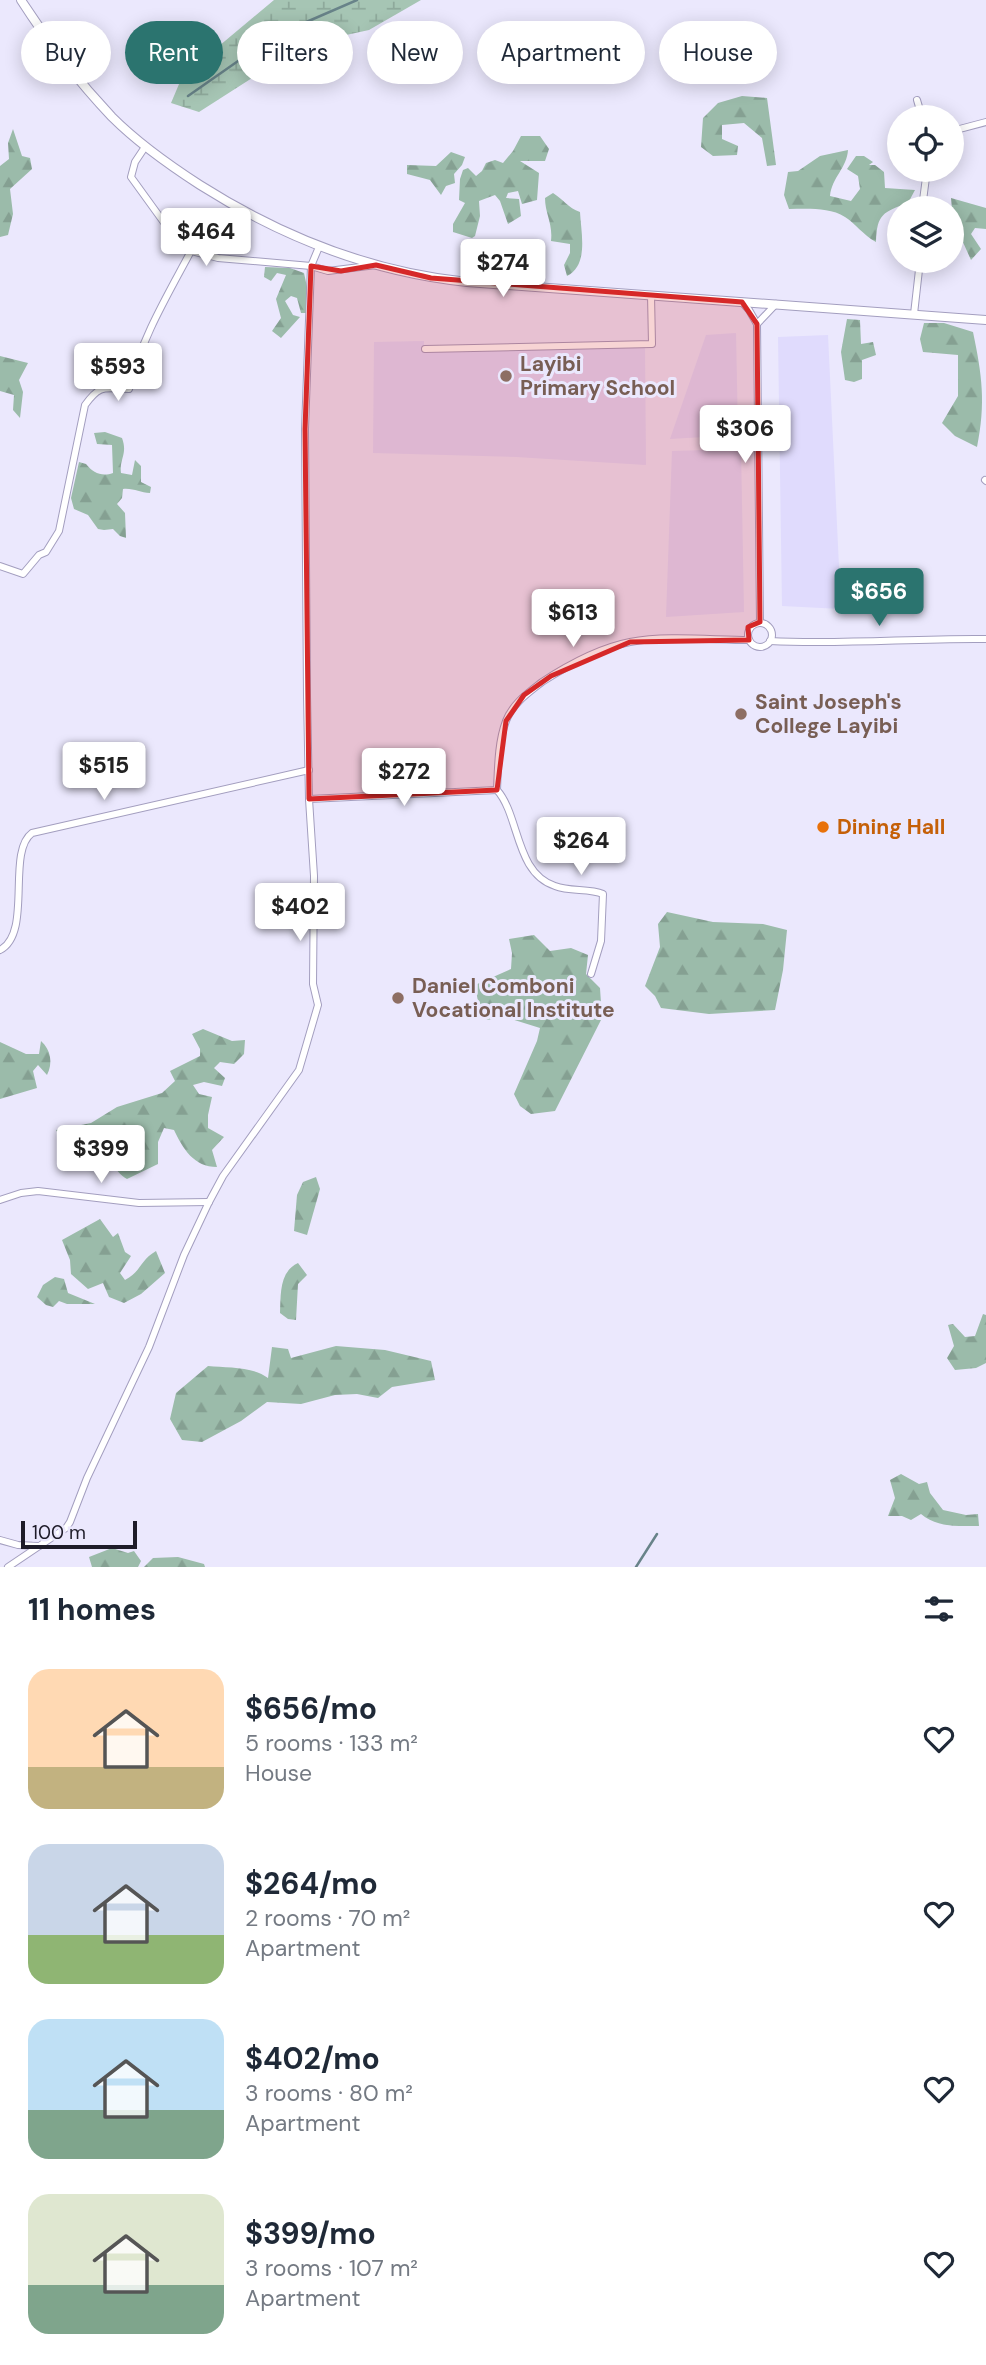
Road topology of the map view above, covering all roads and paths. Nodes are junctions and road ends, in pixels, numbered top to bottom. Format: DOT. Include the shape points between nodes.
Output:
graph roads {
  1 [pos="21,0"];
  2 [pos="917,100"];
  3 [pos="918,105"];
  4 [pos="986,122"];
  5 [pos="964,128"];
  6 [pos="145,147"];
  7 [pos="319,247"];
  8 [pos="191,251"];
  9 [pos="376,265"];
  10 [pos="311,267"];
  11 [pos="919,273"];
  12 [pos="651,295"];
  13 [pos="742,302"];
  14 [pos="776,304"];
  15 [pos="914,314"];
  16 [pos="986,320"];
  17 [pos="757,324"];
  18 [pos="425,349"];
  19 [pos="0,566"];
  20 [pos="760,622"];
  21 [pos="986,639"];
  22 [pos="749,640"];
  23 [pos="770,641"];
  24 [pos="309,770"];
  25 [pos="497,790"];
  26 [pos="309,799"];
  27 [pos="0,950"];
  28 [pos="591,974"];
  29 [pos="0,1200"];
  30 [pos="209,1202"];
  31 [pos="0,1540"];
  32 [pos="39,1546"];
  33 [pos="8,1567"];
  1 -- 6 [label="street" via="88,91"];
  2 -- 3 [label="street"];
  4 -- 5 [label="street"];
  6 -- 7 [label="street" via="229,204"];
  6 -- 8 [label="street" via="131,177"];
  7 -- 9 [label="street"];
  7 -- 10 [label="street"];
  8 -- 10 [label="street"];
  8 -- 19 [label="street" via="142,346 129,389 104,387 85,405 52,545 24,573"];
  9 -- 10 [label="street" via="341,271"];
  9 -- 12 [label="street" via="455,281"];
  10 -- 24 [label="street" via="305,429"];
  11 -- 15 [label="street"];
  12 -- 13 [label="street"];
  12 -- 18 [label="street" via="652,344"];
  13 -- 14 [label="street"];
  13 -- 17 [label="street"];
  14 -- 15 [label="street"];
  14 -- 17 [label="street"];
  15 -- 16 [label="street"];
  17 -- 20 [label="street"];
  20 -- 22 [label="street" via="752,625"];
  20 -- 23 [label="street" via="772,631"];
  21 -- 23 [label="street"];
  22 -- 23 [label="street" via="760,647"];
  22 -- 25 [label="street" via="630,642 557,673 524,695 510,713 502,736"];
  24 -- 26 [label="street"];
  24 -- 27 [label="street" via="32,833 23,843 13,933"];
  25 -- 26 [label="street"];
  25 -- 28 [label="street" via="506,800 516,838 539,876 555,887 603,894 601,941"];
  26 -- 30 [label="street" via="316,1015 298,1072"];
  29 -- 30 [label="street" via="38,1191 139,1203"];
  30 -- 32 [label="street" via="74,1513 66,1528"];
  31 -- 32 [label="street"];
  32 -- 33 [label="street"];
}
